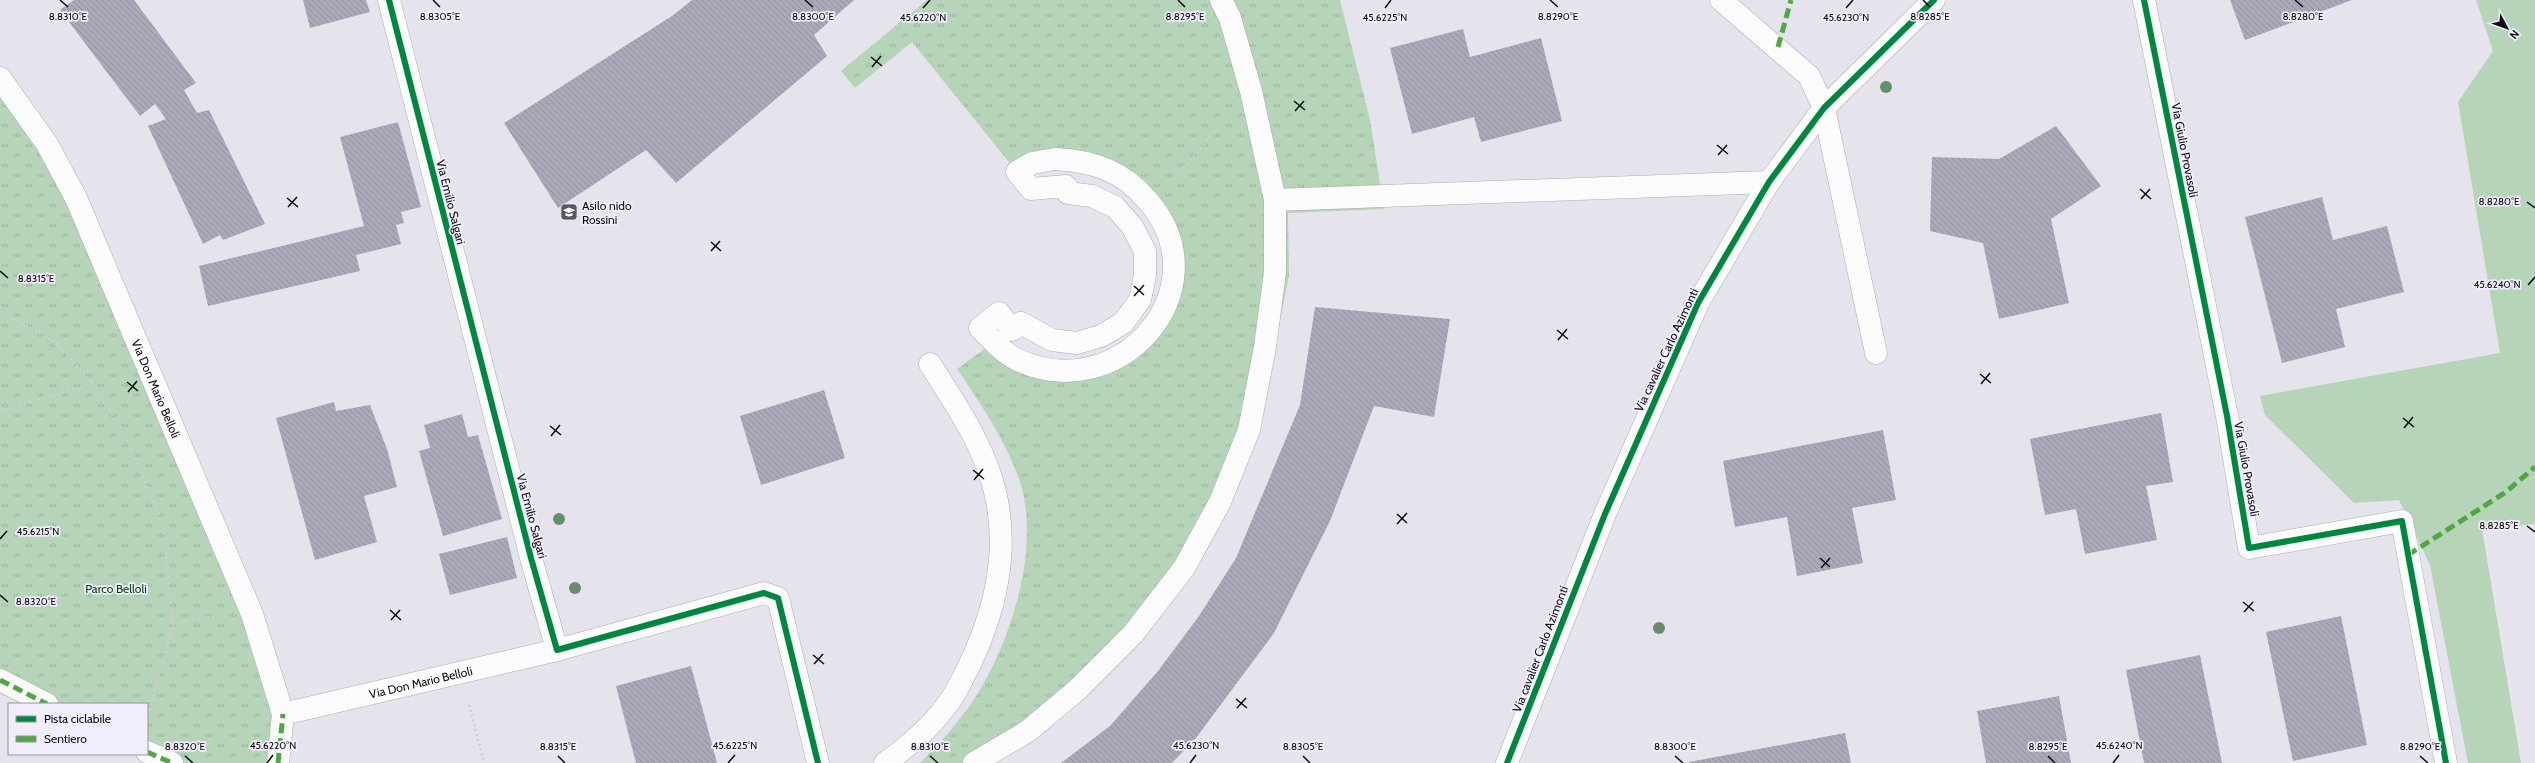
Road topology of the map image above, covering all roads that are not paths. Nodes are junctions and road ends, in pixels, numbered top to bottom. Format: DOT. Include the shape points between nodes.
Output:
graph roads {
  1 [pos="388,0"];
  2 [pos="1221,0"];
  3 [pos="1721,0"];
  4 [pos="1934,0"];
  5 [pos="2144,0"];
  6 [pos="0,78"];
  7 [pos="1824,108"];
  8 [pos="1769,182"];
  9 [pos="1275,200"];
  10 [pos="1151,204"];
  11 [pos="1876,353"];
  12 [pos="930,364"];
  13 [pos="557,650"];
  14 [pos="0,680"];
  15 [pos="45,703"];
  16 [pos="283,714"];
  17 [pos="148,752"];
  18 [pos="172,763"];
  19 [pos="278,763"];
  20 [pos="818,763"];
  21 [pos="885,763"];
  22 [pos="974,763"];
  23 [pos="1507,763"];
  24 [pos="2446,763"];
  1 -- 13 [label="street, Via Emilio Salgari" via="531,558"];
  2 -- 9 [label="street" via="1230,18 1251,91"];
  3 -- 7 [label="street" via="1809,76"];
  4 -- 7 [label="street, Via cavalier Carlo Azimonti"];
  5 -- 24 [label="street, Via Giulio Provasoli" via="2226,416 2249,548 2402,522"];
  6 -- 16 [label="street, Via Don Mario Belloli" via="46,144 76,198 252,614"];
  7 -- 8 [label="street, Via cavalier Carlo Azimonti"];
  7 -- 11 [label="street"];
  8 -- 9 [label="street"];
  8 -- 23 [label="street, Via cavalier Carlo Azimonti" via="1698,303 1605,514"];
  9 -- 22 [label="street" via="1275,272 1265,347 1249,430 1220,502 1184,568 1133,634 1077,690 1028,731"];
  10 -- 10 [label="street" via="1123,176 1079,160 1055,159 1032,163 1017,172 1031,189 1066,186 1068,193 1092,196 1115,207 1132,226 1145,251 1145,275 1140,300 1122,323 1101,336 1077,343 1052,340 1021,323 1012,330 999,313 980,328 1016,359 1043,369 1070,372 1098,367 1120,358 1140,344 1157,319 1170,292 1176,264 1169,235"];
  12 -- 21 [label="street" via="980,450 996,495 1003,541 998,582 984,635 948,704 920,736"];
  13 -- 16 [label="street, Via Don Mario Belloli"];
  13 -- 20 [label="street" via="764,593 772,594 778,598"];
  14 -- 15 [label="street"];
  16 -- 19 [label="street, Via Don Mario Belloli"];
  17 -- 18 [label="street"];
}
